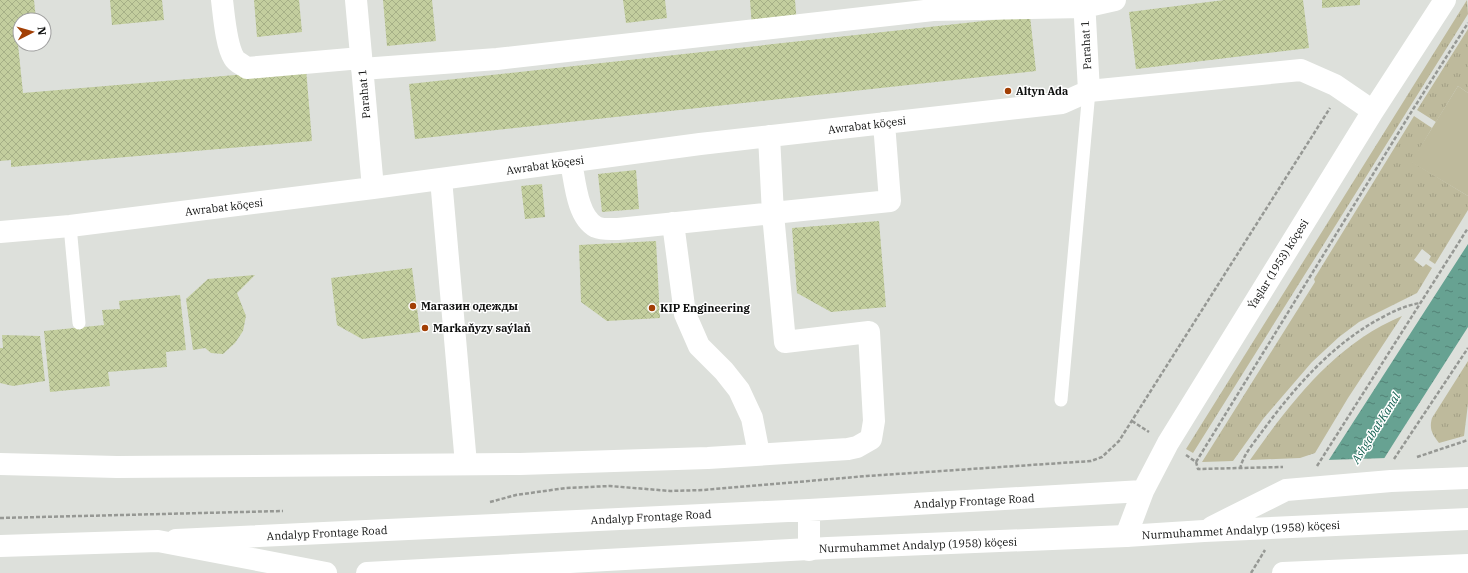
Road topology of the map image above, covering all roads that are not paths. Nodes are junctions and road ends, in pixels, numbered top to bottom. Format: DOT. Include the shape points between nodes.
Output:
graph roads {
  1 [pos="222,0"];
  2 [pos="356,0"];
  3 [pos="1116,0"];
  4 [pos="1445,0"];
  5 [pos="1084,3"];
  6 [pos="362,64"];
  7 [pos="1089,91"];
  8 [pos="1373,111"];
  9 [pos="884,123"];
  10 [pos="769,136"];
  11 [pos="571,162"];
  12 [pos="440,179"];
  13 [pos="373,188"];
  14 [pos="773,214"];
  15 [pos="673,223"];
  16 [pos="70,226"];
  17 [pos="0,232"];
  18 [pos="79,323"];
  19 [pos="1061,400"];
  20 [pos="759,454"];
  21 [pos="0,464"];
  22 [pos="466,464"];
  23 [pos="1468,478"];
  24 [pos="1143,492"];
  25 [pos="809,510"];
  26 [pos="1468,519"];
  27 [pos="1204,531"];
  28 [pos="1126,536"];
  29 [pos="158,541"];
  30 [pos="0,546"];
  31 [pos="809,550"];
  32 [pos="1468,565"];
  33 [pos="326,573"];
  34 [pos="367,573"];
  35 [pos="1283,573"];
  1 -- 6 [label="street" via="226,32 235,59 247,68"];
  2 -- 6 [label="street, Parahat 1"];
  3 -- 5 [label="street"];
  4 -- 8 [label="street, Ýaşlar (1953) köçesi"];
  5 -- 6 [label="street" via="933,10 497,59"];
  5 -- 7 [label="street, Parahat 1"];
  6 -- 13 [label="street, Parahat 1"];
  7 -- 8 [label="street, Awrabat köçesi" via="1302,70 1338,87"];
  7 -- 9 [label="street, Awrabat köçesi" via="1062,103"];
  7 -- 19 [label="lane"];
  8 -- 24 [label="street, Ýaşlar (1953) köçesi" via="1168,443"];
  9 -- 10 [label="street, Awrabat köçesi"];
  9 -- 14 [label="street" via="890,201"];
  10 -- 11 [label="street, Awrabat köçesi"];
  10 -- 14 [label="street"];
  11 -- 12 [label="street, Awrabat köçesi"];
  11 -- 15 [label="street" via="580,206 584,216 596,227 618,230"];
  12 -- 13 [label="street, Awrabat köçesi"];
  12 -- 22 [label="street"];
  13 -- 16 [label="street, Awrabat köçesi"];
  14 -- 15 [label="street"];
  14 -- 20 [label="street" via="785,342 869,332 874,421 871,439 858,447"];
  15 -- 20 [label="street" via="685,314 699,346 739,390 752,418"];
  16 -- 17 [label="street, Awrabat köçesi"];
  16 -- 18 [label="lane"];
  20 -- 22 [label="street" via="708,458"];
  21 -- 22 [label="street" via="117,467"];
  23 -- 27 [label="street" via="1391,481 1286,490"];
  24 -- 25 [label="street, Andalyp Frontage Road"];
  24 -- 28 [label="street, Ýaşlar (1953) köçesi"];
  25 -- 29 [label="street, Andalyp Frontage Road"];
  25 -- 31 [label="street"];
  26 -- 27 [label="street, Nurmuhammet Andalyp (1958) köçesi"];
  27 -- 28 [label="street, Nurmuhammet Andalyp (1958) köçesi"];
  28 -- 31 [label="street, Nurmuhammet Andalyp (1958) köçesi"];
  29 -- 30 [label="street"];
  29 -- 33 [label="street"];
  31 -- 34 [label="street, Nurmuhammet Andalyp (1958) köçesi"];
  32 -- 35 [label="street"];
}
